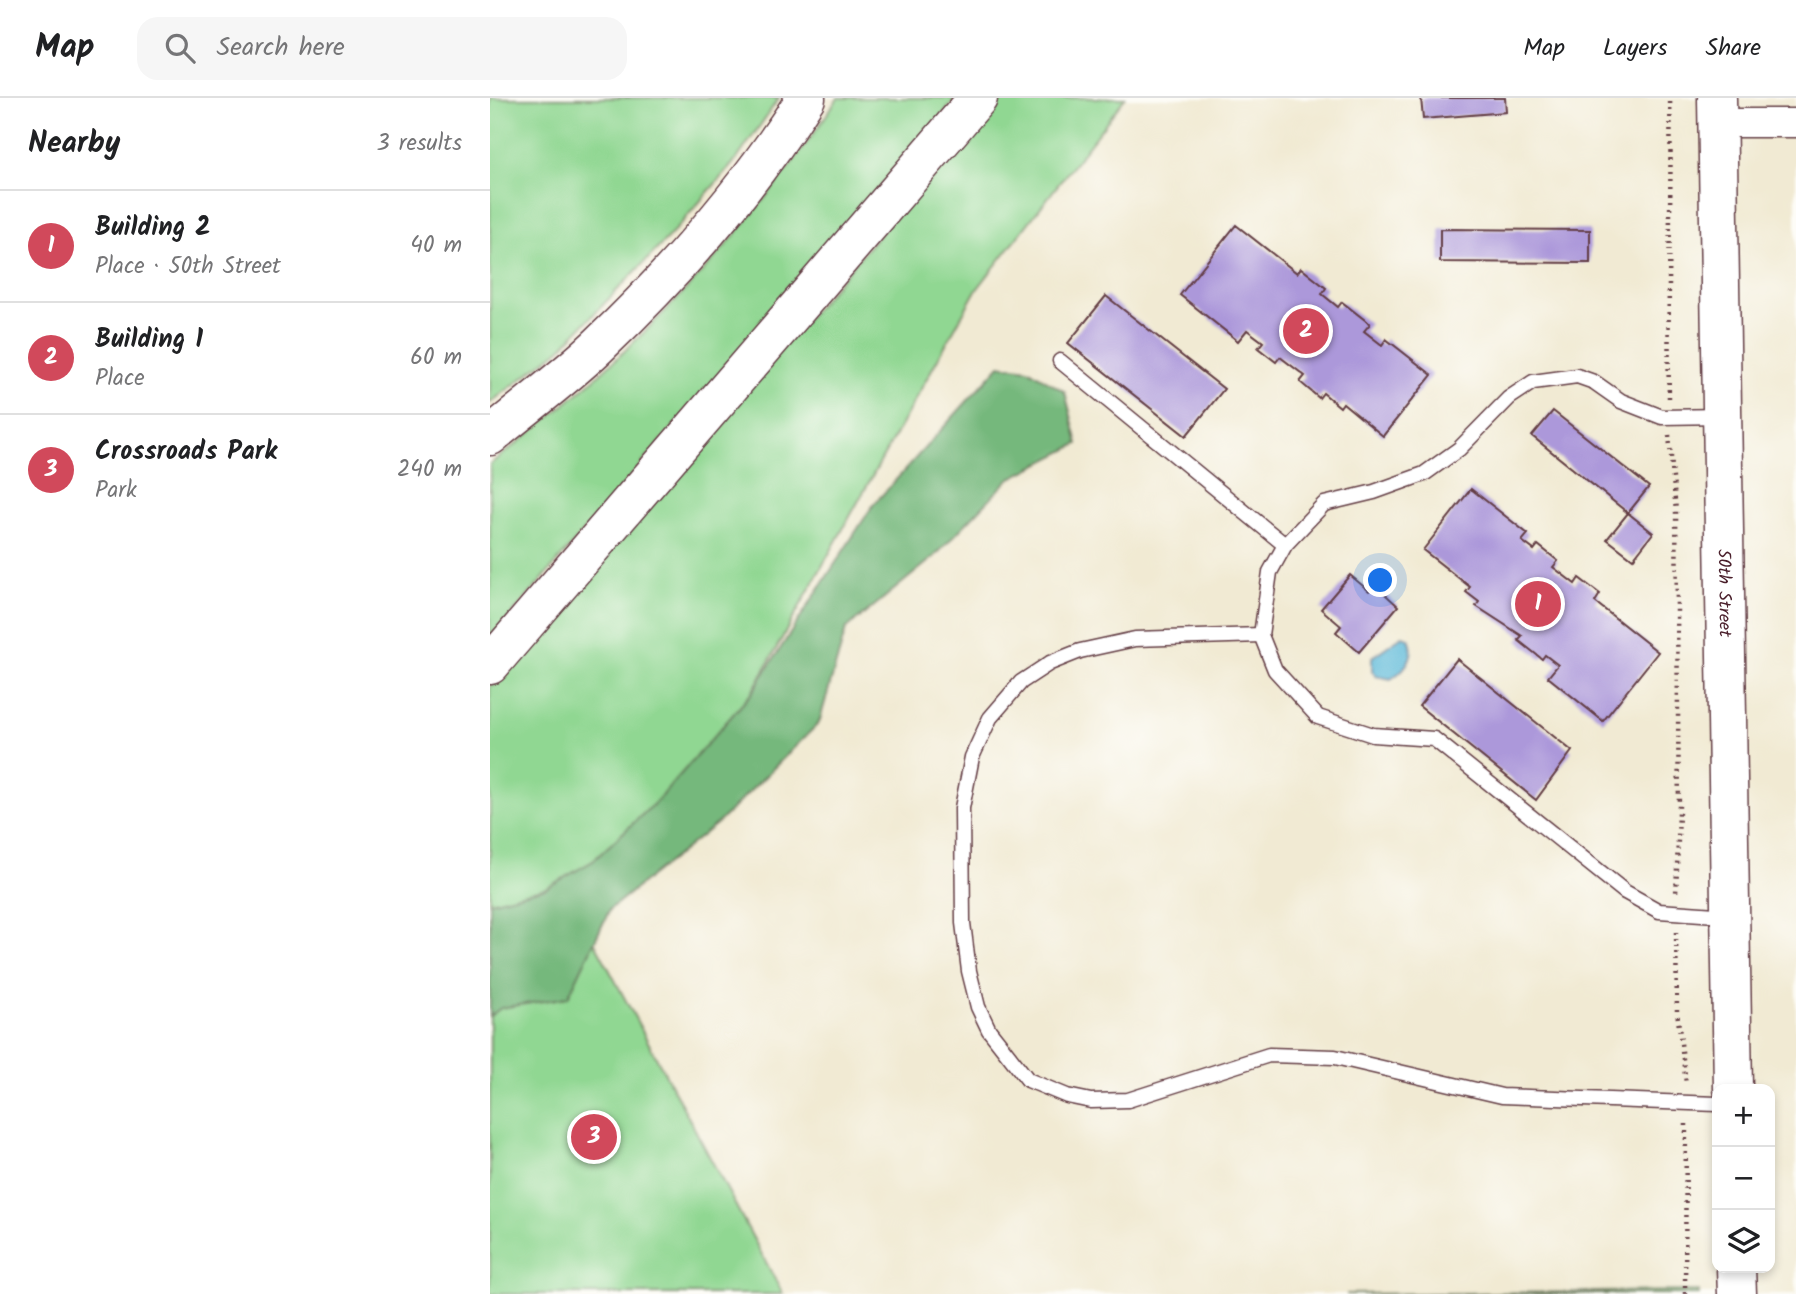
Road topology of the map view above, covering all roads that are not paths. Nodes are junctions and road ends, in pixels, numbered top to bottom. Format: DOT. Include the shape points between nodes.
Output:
graph roads {
  1 [pos="806,98"];
  2 [pos="978,98"];
  3 [pos="1717,111"];
  4 [pos="1796,123"];
  5 [pos="1060,361"];
  6 [pos="1723,416"];
  7 [pos="490,436"];
  8 [pos="1285,545"];
  9 [pos="1261,635"];
  10 [pos="490,665"];
  11 [pos="1731,916"];
  12 [pos="1734,1084"];
  13 [pos="1712,1104"];
  14 [pos="1736,1273"];
  15 [pos="1737,1294"];
  1 -- 7 [label="main road" via="695,246 596,348"];
  2 -- 10 [label="main road"];
  3 -- 4 [label="street"];
  3 -- 6 [label="main road, 50th Street"];
  5 -- 8 [label="lane"];
  6 -- 8 [label="lane" via="1669,417 1621,401 1577,376 1533,383 1509,398 1459,449 1424,474 1324,504"];
  6 -- 11 [label="main road, 50th Street"];
  8 -- 9 [label="lane" via="1270,572"];
  9 -- 11 [label="lane" via="1275,670 1318,717 1373,735 1434,739 1625,892 1659,911"];
  9 -- 13 [label="lane" via="1135,639 1080,651 1021,682 990,718 972,757 962,808 962,923 978,1007 989,1030 1028,1080 1091,1101 1128,1100 1269,1055 1335,1057 1502,1096"];
  11 -- 12 [label="main road, 50th Street"];
  14 -- 15 [label="main road"];
}
